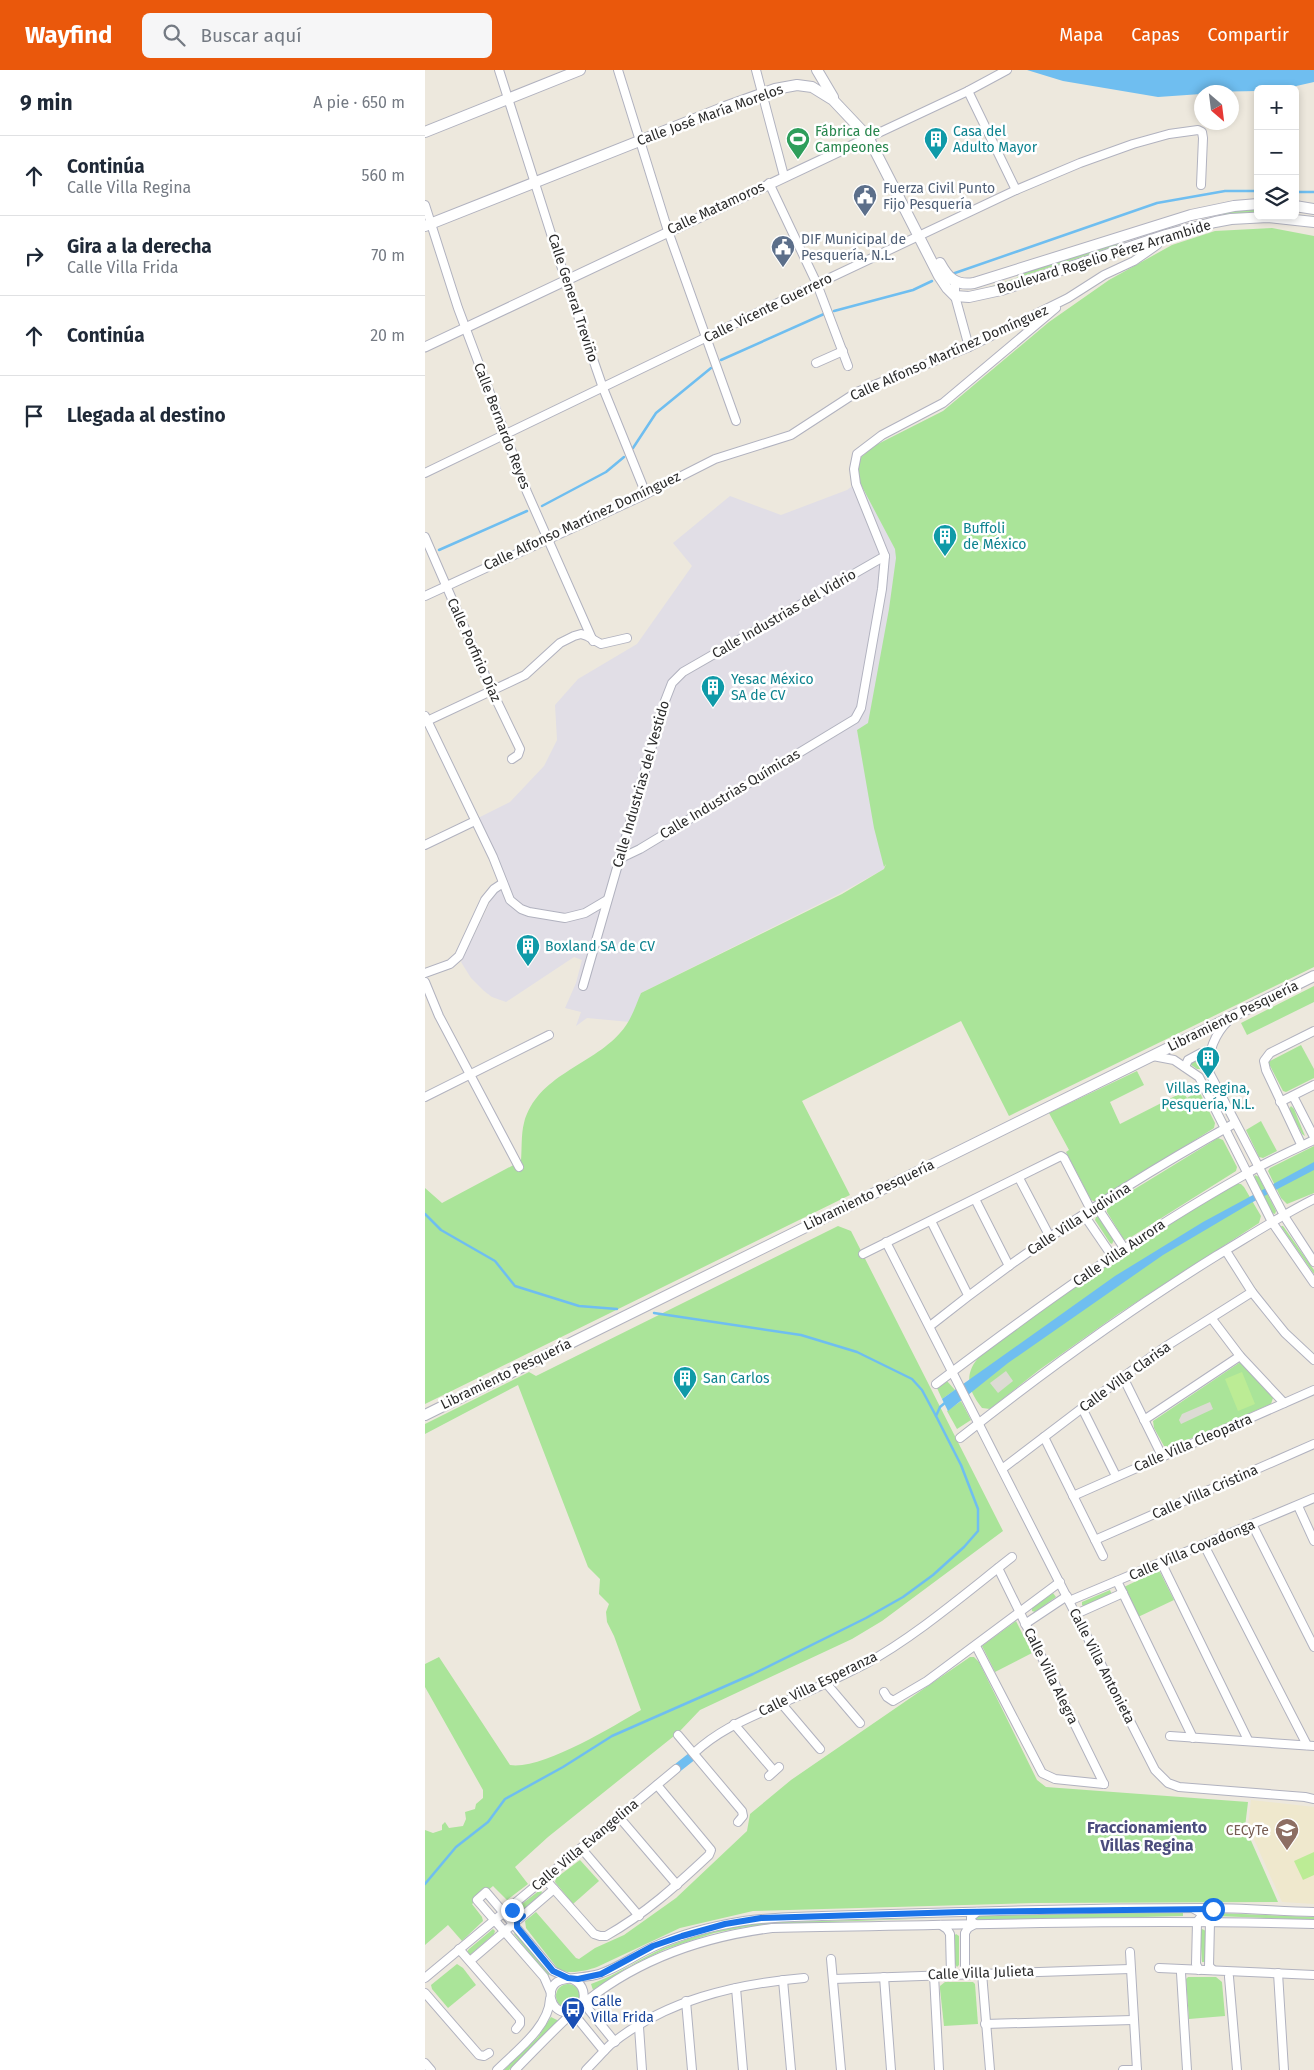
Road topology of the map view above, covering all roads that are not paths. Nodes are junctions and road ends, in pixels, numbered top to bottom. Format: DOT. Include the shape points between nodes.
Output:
graph roads {
  1 [pos="499,70"];
  2 [pos="580,70"];
  3 [pos="618,70"];
  4 [pos="756,70"];
  5 [pos="817,70"];
  6 [pos="1007,70"];
  7 [pos="968,92"];
  8 [pos="763,93"];
  9 [pos="509,99"];
  10 [pos="425,132"];
  11 [pos="870,136"];
  12 [pos="638,140"];
  13 [pos="784,176"];
  14 [pos="535,183"];
  15 [pos="769,183"];
  16 [pos="1201,185"];
  17 [pos="1017,190"];
  18 [pos="425,205"];
  19 [pos="1254,205"];
  20 [pos="1299,207"];
  21 [pos="1314,209"];
  22 [pos="1314,222"];
  23 [pos="1163,223"];
  24 [pos="428,225"];
  25 [pos="669,230"];
  26 [pos="922,235"];
  27 [pos="1166,235"];
  28 [pos="566,281"];
  29 [pos="955,282"];
  30 [pos="817,284"];
  31 [pos="955,296"];
  32 [pos="1066,300"];
  33 [pos="466,327"];
  34 [pos="707,337"];
  35 [pos="425,347"];
  36 [pos="969,347"];
  37 [pos="843,351"];
  38 [pos="816,363"];
  39 [pos="849,366"];
  40 [pos="603,388"];
  41 [pos="736,421"];
  42 [pos="505,436"];
  43 [pos="425,473"];
  44 [pos="646,494"];
  45 [pos="425,537"];
  46 [pos="547,538"];
  47 [pos="885,556"];
  48 [pos="446,585"];
  49 [pos="425,596"];
  50 [pos="627,638"];
  51 [pos="593,641"];
  52 [pos="683,672"];
  53 [pos="492,691"];
  54 [pos="426,720"];
  55 [pos="512,760"];
  56 [pos="475,821"];
  57 [pos="425,845"];
  58 [pos="619,859"];
  59 [pos="503,883"];
  60 [pos="607,900"];
  61 [pos="425,973"];
  62 [pos="1314,976"];
  63 [pos="425,982"];
  64 [pos="583,986"];
  65 [pos="1233,1016"];
  66 [pos="1314,1031"];
  67 [pos="1196,1034"];
  68 [pos="549,1035"];
  69 [pos="1180,1042"];
  70 [pos="1213,1042"];
  71 [pos="1151,1056"];
  72 [pos="1209,1059"];
  73 [pos="1174,1060"];
  74 [pos="1188,1069"];
  75 [pos="469,1074"];
  76 [pos="1314,1085"];
  77 [pos="1293,1096"];
  78 [pos="425,1097"];
  79 [pos="1280,1102"];
  80 [pos="1235,1123"];
  81 [pos="1225,1128"];
  82 [pos="1308,1141"];
  83 [pos="519,1167"];
  84 [pos="1253,1170"];
  85 [pos="1019,1178"];
  86 [pos="975,1199"];
  87 [pos="1314,1199"];
  88 [pos="1094,1208"];
  89 [pos="1084,1215"];
  90 [pos="1278,1219"];
  91 [pos="931,1221"];
  92 [pos="1050,1237"];
  93 [pos="886,1242"];
  94 [pos="1124,1248"];
  95 [pos="1226,1250"];
  96 [pos="863,1254"];
  97 [pos="1112,1256"];
  98 [pos="1314,1262"];
  99 [pos="1009,1266"];
  100 [pos="1314,1283"];
  101 [pos="1252,1292"];
  102 [pos="968,1295"];
  103 [pos="1212,1319"];
  104 [pos="929,1326"];
  105 [pos="1239,1356"];
  106 [pos="1314,1360"];
  107 [pos="953,1372"];
  108 [pos="1123,1377"];
  109 [pos="936,1384"];
  110 [pos="1314,1390"];
  111 [pos="1284,1403"];
  112 [pos="1082,1408"];
  113 [pos="425,1414"];
  114 [pos="1144,1420"];
  115 [pos="978,1422"];
  116 [pos="1044,1437"];
  117 [pos="960,1438"];
  118 [pos="1314,1444"];
  119 [pos="1162,1456"];
  120 [pos="1002,1469"];
  121 [pos="1116,1476"];
  122 [pos="1073,1496"];
  123 [pos="1314,1498"];
  124 [pos="1298,1506"];
  125 [pos="1252,1524"];
  126 [pos="1095,1540"];
  127 [pos="1314,1540"];
  128 [pos="1204,1544"];
  129 [pos="1103,1556"];
  130 [pos="1012,1557"];
  131 [pos="1161,1562"];
  132 [pos="998,1568"];
  133 [pos="1117,1580"];
  134 [pos="1060,1582"];
  135 [pos="1123,1592"];
  136 [pos="1068,1599"];
  137 [pos="1019,1612"];
  138 [pos="1076,1614"];
  139 [pos="1025,1624"];
  140 [pos="977,1646"];
  141 [pos="1314,1647"];
  142 [pos="826,1683"];
  143 [pos="884,1692"];
  144 [pos="781,1704"];
  145 [pos="860,1723"];
  146 [pos="735,1724"];
  147 [pos="678,1735"];
  148 [pos="1170,1736"];
  149 [pos="1193,1738"];
  150 [pos="1248,1740"];
  151 [pos="1310,1745"];
  152 [pos="820,1749"];
  153 [pos="694,1753"];
  154 [pos="676,1769"];
  155 [pos="774,1771"];
  156 [pos="657,1785"];
  157 [pos="1314,1799"];
  158 [pos="619,1817"];
  159 [pos="738,1822"];
  160 [pos="581,1848"];
  161 [pos="545,1879"];
  162 [pos="677,1885"];
  163 [pos="554,1889"];
  164 [pos="1194,1908"];
  165 [pos="1213,1909"];
  166 [pos="978,1912"];
  167 [pos="1314,1912"];
  168 [pos="938,1913"];
  169 [pos="1203,1914"];
  170 [pos="639,1916"];
  171 [pos="505,1923"];
  172 [pos="975,1924"];
  173 [pos="1314,1924"];
  174 [pos="938,1925"];
  175 [pos="960,1925"];
  176 [pos="1211,1925"];
  177 [pos="1196,1926"];
  178 [pos="950,1934"];
  179 [pos="459,1949"];
  180 [pos="1130,1952"];
  181 [pos="831,1959"];
  182 [pos="470,1961"];
  183 [pos="1197,1967"];
  184 [pos="1159,1968"];
  185 [pos="1130,1969"];
  186 [pos="965,1973"];
  187 [pos="982,1973"];
  188 [pos="1229,1973"];
  189 [pos="1278,1973"];
  190 [pos="951,1974"];
  191 [pos="934,1975"];
  192 [pos="1314,1975"];
  193 [pos="884,1977"];
  194 [pos="425,1978"];
  195 [pos="804,1978"];
  196 [pos="570,1979"];
  197 [pos="833,1979"];
  198 [pos="783,1980"];
  199 [pos="736,1988"];
  200 [pos="425,1993"];
  201 [pos="551,1994"];
  202 [pos="585,1999"];
  203 [pos="686,2001"];
  204 [pos="571,2011"];
  205 [pos="1133,2020"];
  206 [pos="985,2024"];
  207 [pos="639,2027"];
  208 [pos="516,2029"];
  209 [pos="615,2042"];
  210 [pos="605,2051"];
  211 [pos="489,2053"];
  212 [pos="425,2063"];
  213 [pos="431,2070"];
  214 [pos="497,2070"];
  215 [pos="515,2070"];
  216 [pos="586,2070"];
  217 [pos="642,2070"];
  218 [pos="692,2070"];
  219 [pos="743,2070"];
  220 [pos="791,2070"];
  221 [pos="841,2070"];
  222 [pos="891,2070"];
  223 [pos="939,2070"];
  224 [pos="990,2070"];
  225 [pos="1123,2070"];
  226 [pos="1137,2070"];
  227 [pos="1187,2070"];
  228 [pos="1237,2070"];
  229 [pos="1284,2070"];
  1 -- 9 [label="street, Calle General Treviño"];
  2 -- 9 [label="main road"];
  3 -- 12 [label="street"];
  4 -- 8 [label="street"];
  5 -- 11 [label="main road" via="831,95"];
  6 -- 7 [label="street, Calle Matamoros"];
  7 -- 11 [label="street, Calle Matamoros"];
  7 -- 17 [label="street"];
  8 -- 11 [label="main road, Calle José María Morelos" via="790,85 812,87 833,100"];
  8 -- 12 [label="main road, Calle José María Morelos"];
  8 -- 13 [label="street"];
  9 -- 10 [label="main road"];
  9 -- 14 [label="street, Calle General Treviño"];
  11 -- 13 [label="street, Calle Matamoros"];
  11 -- 26 [label="main road, Calle José María Morelos"];
  12 -- 14 [label="main road, Calle José María Morelos"];
  12 -- 25 [label="street"];
  13 -- 15 [label="street, Calle Matamoros"];
  14 -- 24 [label="main road, Calle José María Morelos"];
  14 -- 28 [label="street, Calle General Treviño"];
  15 -- 25 [label="street, Calle Matamoros"];
  15 -- 30 [label="street"];
  16 -- 17 [label="street, Calle Vicente Guerrero" via="1203,138 1201,130 1190,129 1133,144"];
  17 -- 26 [label="street, Calle Vicente Guerrero"];
  18 -- 24 [label="street, Calle Bernardo Reyes"];
  19 -- 23 [label="main road, Boulevard Rogelio Pérez Arrambide" via="1206,211"];
  20 -- 21 [label="main road"];
  22 -- 27 [label="main road, Boulevard Rogelio Pérez Arrambide" via="1268,217 1231,218"];
  23 -- 27 [label="main road"];
  23 -- 29 [label="main road, Boulevard Rogelio Pérez Arrambide" via="986,281"];
  24 -- 33 [label="street, Calle Bernardo Reyes"];
  25 -- 28 [label="street, Calle Matamoros"];
  25 -- 34 [label="street"];
  26 -- 29 [label="main road"];
  26 -- 30 [label="street, Calle Vicente Guerrero"];
  26 -- 31 [label="main road, Calle José María Morelos" via="939,276"];
  27 -- 31 [label="main road, Boulevard Rogelio Pérez Arrambide" via="998,290 969,298"];
  27 -- 32 [label="street, Calle Alfonso Martínez Domínguez" via="1134,261 1104,275"];
  28 -- 33 [label="street, Calle Matamoros"];
  28 -- 40 [label="street, Calle General Treviño"];
  29 -- 31 [label="street"];
  30 -- 34 [label="street, Calle Vicente Guerrero"];
  30 -- 37 [label="street"];
  31 -- 36 [label="street"];
  32 -- 36 [label="street, Calle Alfonso Martínez Domínguez"];
  32 -- 47 [label="street" via="943,403 882,435 857,454 856,484"];
  33 -- 35 [label="street, Calle Matamoros"];
  33 -- 42 [label="street, Calle Bernardo Reyes"];
  34 -- 40 [label="street, Calle Vicente Guerrero"];
  34 -- 41 [label="street"];
  36 -- 44 [label="street, Calle Alfonso Martínez Domínguez" via="857,392 791,435 715,459"];
  37 -- 38 [label="street"];
  37 -- 39 [label="street"];
  40 -- 42 [label="street, Calle Vicente Guerrero"];
  40 -- 44 [label="street, Calle General Treviño"];
  42 -- 43 [label="street, Calle Vicente Guerrero"];
  42 -- 46 [label="street, Calle Bernardo Reyes"];
  44 -- 46 [label="street, Calle Alfonso Martínez Domínguez"];
  45 -- 48 [label="street, Calle Porfirio Díaz"];
  46 -- 48 [label="street, Calle Alfonso Martínez Domínguez"];
  46 -- 51 [label="street, Calle Bernardo Reyes"];
  47 -- 52 [label="street, Calle Industrias del Vidrio"];
  47 -- 58 [label="street, Calle Industrias Químicas" via="861,708 855,719"];
  48 -- 49 [label="street, Calle Alfonso Martínez Domínguez"];
  48 -- 53 [label="street, Calle Porfirio Díaz"];
  50 -- 51 [label="street" via="601,644"];
  51 -- 53 [label="street" via="581,634 560,643 525,675"];
  52 -- 58 [label="street, Calle Industrias del Vestido" via="672,683 665,701"];
  53 -- 54 [label="street"];
  53 -- 55 [label="street, Calle Porfirio Díaz" via="520,749"];
  54 -- 56 [label="street"];
  56 -- 57 [label="street"];
  56 -- 59 [label="street"];
  58 -- 60 [label="street, Calle Industrias del Vestido"];
  59 -- 60 [label="street" via="510,900 521,909 565,918 585,913"];
  59 -- 61 [label="street" via="485,900 462,953 450,964"];
  60 -- 64 [label="street, Calle Industrias del Vestido"];
  62 -- 65 [label="main road, Libramiento Pesquería"];
  63 -- 75 [label="street"];
  65 -- 67 [label="main road, Libramiento Pesquería"];
  65 -- 70 [label="street"];
  66 -- 79 [label="street" via="1270,1053 1265,1059 1264,1068"];
  67 -- 69 [label="main road, Libramiento Pesquería"];
  67 -- 70 [label="street" via="1210,1035"];
  68 -- 75 [label="street"];
  69 -- 71 [label="main road, Libramiento Pesquería"];
  69 -- 73 [label="street" via="1171,1052"];
  70 -- 72 [label="street"];
  71 -- 73 [label="street"];
  71 -- 113 [label="main road, Libramiento Pesquería"];
  72 -- 74 [label="street" via="1202,1073"];
  72 -- 74 [label="street" via="1201,1053 1188,1060"];
  72 -- 80 [label="street" via="1209,1072"];
  73 -- 74 [label="street"];
  74 -- 81 [label="street" via="1199,1077"];
  75 -- 78 [label="street"];
  75 -- 83 [label="street"];
  76 -- 77 [label="street"];
  77 -- 79 [label="street"];
  77 -- 82 [label="street"];
  79 -- 82 [label="street"];
  80 -- 81 [label="street, Calle Villa Ludivina"];
  80 -- 84 [label="street"];
  81 -- 84 [label="street"];
  81 -- 88 [label="street, Calle Villa Ludivina"];
  82 -- 84 [label="street, Calle Villa Aurora"];
  84 -- 90 [label="street" via="1254,1186 1264,1207"];
  84 -- 90 [label="street" via="1266,1181 1277,1201"];
  84 -- 94 [label="street, Calle Villa Aurora"];
  85 -- 86 [label="street"];
  85 -- 88 [label="street" via="1062,1156"];
  85 -- 92 [label="street"];
  86 -- 91 [label="street"];
  86 -- 99 [label="street"];
  87 -- 90 [label="street"];
  88 -- 89 [label="street, Calle Villa Ludivina"];
  88 -- 94 [label="street"];
  89 -- 92 [label="street, Calle Villa Ludivina"];
  89 -- 97 [label="street"];
  90 -- 95 [label="street"];
  90 -- 98 [label="street"];
  90 -- 100 [label="street"];
  91 -- 93 [label="street"];
  91 -- 102 [label="street"];
  92 -- 99 [label="street, Calle Villa Ludivina"];
  93 -- 96 [label="street"];
  93 -- 104 [label="street"];
  94 -- 97 [label="street, Calle Villa Aurora"];
  95 -- 101 [label="street"];
  95 -- 115 [label="street" via="1066,1356"];
  97 -- 107 [label="street, Calle Villa Aurora"];
  99 -- 102 [label="street, Calle Villa Ludivina"];
  101 -- 103 [label="street, Calle Villa Clarisa"];
  101 -- 106 [label="street" via="1285,1333"];
  102 -- 104 [label="street, Calle Villa Ludivina"];
  103 -- 105 [label="street"];
  103 -- 108 [label="street, Calle Villa Clarisa"];
  104 -- 107 [label="street"];
  105 -- 111 [label="street"];
  105 -- 114 [label="street"];
  107 -- 109 [label="street, Calle Villa Aurora"];
  107 -- 115 [label="street, Calle Villa Antonieta"];
  108 -- 112 [label="street, Calle Villa Clarisa"];
  108 -- 114 [label="street"];
  110 -- 111 [label="street, Calle Villa Cleopatra"];
  111 -- 119 [label="street, Calle Villa Cleopatra"];
  112 -- 116 [label="street, Calle Villa Clarisa"];
  112 -- 121 [label="street"];
  114 -- 119 [label="street"];
  115 -- 117 [label="street"];
  115 -- 120 [label="street, Calle Villa Antonieta"];
  116 -- 120 [label="street, Calle Villa Clarisa"];
  116 -- 122 [label="street"];
  118 -- 126 [label="street, Calle Villa Cristina"];
  119 -- 121 [label="street, Calle Villa Cleopatra"];
  120 -- 134 [label="street, Calle Villa Antonieta"];
  121 -- 122 [label="street, Calle Villa Cleopatra"];
  122 -- 126 [label="street"];
  123 -- 124 [label="street, Calle Villa Covadonga"];
  124 -- 125 [label="street, Calle Villa Covadonga"];
  124 -- 127 [label="street"];
  125 -- 128 [label="street, Calle Villa Covadonga"];
  125 -- 141 [label="street"];
  126 -- 129 [label="street"];
  128 -- 131 [label="street, Calle Villa Covadonga"];
  128 -- 151 [label="street"];
  130 -- 132 [label="street, Calle Villa Esperanza"];
  131 -- 133 [label="street, Calle Villa Covadonga"];
  131 -- 150 [label="street"];
  132 -- 137 [label="street, Calle Villa Alegra"];
  132 -- 142 [label="street, Calle Villa Esperanza" via="897,1643"];
  133 -- 135 [label="street"];
  133 -- 136 [label="street, Calle Villa Covadonga"];
  134 -- 136 [label="street, Calle Villa Antonieta"];
  134 -- 137 [label="street"];
  135 -- 138 [label="street, Calle Villa Covadonga"];
  135 -- 149 [label="street"];
  136 -- 138 [label="street, Calle Villa Antonieta"];
  136 -- 139 [label="street, Calle Villa Covadonga"];
  137 -- 139 [label="street, Calle Villa Alegra"];
  137 -- 140 [label="street"];
  138 -- 157 [label="street, Calle Villa Antonieta" via="1151,1764 1164,1780 1179,1787"];
  139 -- 140 [label="street, Calle Villa Alegra" via="1101,1782 1055,1779 1039,1770"];
  140 -- 143 [label="street" via="896,1701 890,1700"];
  142 -- 144 [label="street, Calle Villa Esperanza"];
  142 -- 145 [label="street"];
  144 -- 146 [label="street, Calle Villa Esperanza"];
  144 -- 152 [label="street"];
  146 -- 153 [label="street, Calle Villa Esperanza" via="709,1739"];
  146 -- 155 [label="street"];
  147 -- 153 [label="street"];
  148 -- 149 [label="street"];
  149 -- 150 [label="street"];
  150 -- 151 [label="street"];
  153 -- 159 [label="street" via="742,1811 743,1816"];
  154 -- 156 [label="street, Calle Villa Evangelina"];
  156 -- 158 [label="street, Calle Villa Evangelina"];
  156 -- 162 [label="street" via="711,1850"];
  158 -- 160 [label="street, Calle Villa Evangelina"];
  158 -- 162 [label="street"];
  160 -- 161 [label="street, Calle Villa Evangelina"];
  160 -- 170 [label="street"];
  161 -- 163 [label="street"];
  161 -- 171 [label="street, Calle Villa Evangelina"];
  162 -- 170 [label="street"];
  163 -- 170 [label="street" via="597,1936 606,1936"];
  163 -- 171 [label="street, Calle Villa Evangelina"];
  164 -- 165 [label="street"];
  164 -- 166 [label="street"];
  164 -- 169 [label="street"];
  165 -- 167 [label="street"];
  165 -- 169 [label="street"];
  166 -- 168 [label="street"];
  166 -- 172 [label="street" via="971,1916"];
  166 -- 175 [label="street"];
  168 -- 174 [label="street" via="942,1920"];
  168 -- 175 [label="street"];
  168 -- 196 [label="street" via="761,1918 725,1924 653,1946 601,1974"];
  169 -- 176 [label="street"];
  169 -- 177 [label="street"];
  171 -- 179 [label="street, Calle Villa Evangelina"];
  171 -- 182 [label="street, Calle Villa Evangelina"];
  171 -- 196 [label="street" via="553,1971"];
  171 -- 201 [label="street" via="544,1978"];
  172 -- 175 [label="street" via="968,1928"];
  172 -- 177 [label="street"];
  173 -- 176 [label="street"];
  174 -- 175 [label="street"];
  174 -- 178 [label="street"];
  174 -- 202 [label="street" via="772,1928 728,1935 691,1945 645,1964"];
  175 -- 178 [label="street"];
  175 -- 186 [label="street"];
  176 -- 177 [label="street"];
  176 -- 183 [label="street"];
  177 -- 183 [label="street"];
  178 -- 190 [label="street"];
  179 -- 182 [label="street"];
  179 -- 194 [label="street, Calle Villa Evangelina"];
  180 -- 185 [label="street"];
  181 -- 197 [label="street"];
  182 -- 208 [label="street" via="520,2020"];
  183 -- 184 [label="street"];
  183 -- 188 [label="street"];
  183 -- 227 [label="street"];
  185 -- 187 [label="street, Calle Villa Julieta"];
  185 -- 205 [label="street"];
  186 -- 187 [label="street, Calle Villa Julieta"];
  186 -- 190 [label="street, Calle Villa Julieta"];
  187 -- 206 [label="street"];
  188 -- 189 [label="street"];
  188 -- 228 [label="street"];
  189 -- 192 [label="street"];
  189 -- 229 [label="street"];
  190 -- 191 [label="street, Calle Villa Julieta"];
  191 -- 193 [label="street, Calle Villa Julieta"];
  191 -- 223 [label="street"];
  193 -- 197 [label="street, Calle Villa Julieta"];
  193 -- 222 [label="street"];
  195 -- 198 [label="street"];
  196 -- 201 [label="street" via="558,1981"];
  196 -- 202 [label="street" via="581,1985"];
  197 -- 221 [label="street"];
  198 -- 199 [label="street"];
  198 -- 220 [label="street"];
  199 -- 203 [label="street"];
  199 -- 219 [label="street"];
  200 -- 211 [label="street" via="479,2055"];
  201 -- 204 [label="street" via="556,2008"];
  201 -- 214 [label="street" via="542,2024"];
  202 -- 204 [label="street"];
  202 -- 209 [label="street" via="587,2007"];
  203 -- 207 [label="street"];
  203 -- 218 [label="street"];
  204 -- 210 [label="street"];
  204 -- 215 [label="street"];
  205 -- 206 [label="street"];
  205 -- 226 [label="street"];
  206 -- 224 [label="street"];
  207 -- 209 [label="street"];
  207 -- 217 [label="street"];
  209 -- 210 [label="street"];
  210 -- 216 [label="street"];
  212 -- 213 [label="street"];
  225 -- 226 [label="street"];
}
